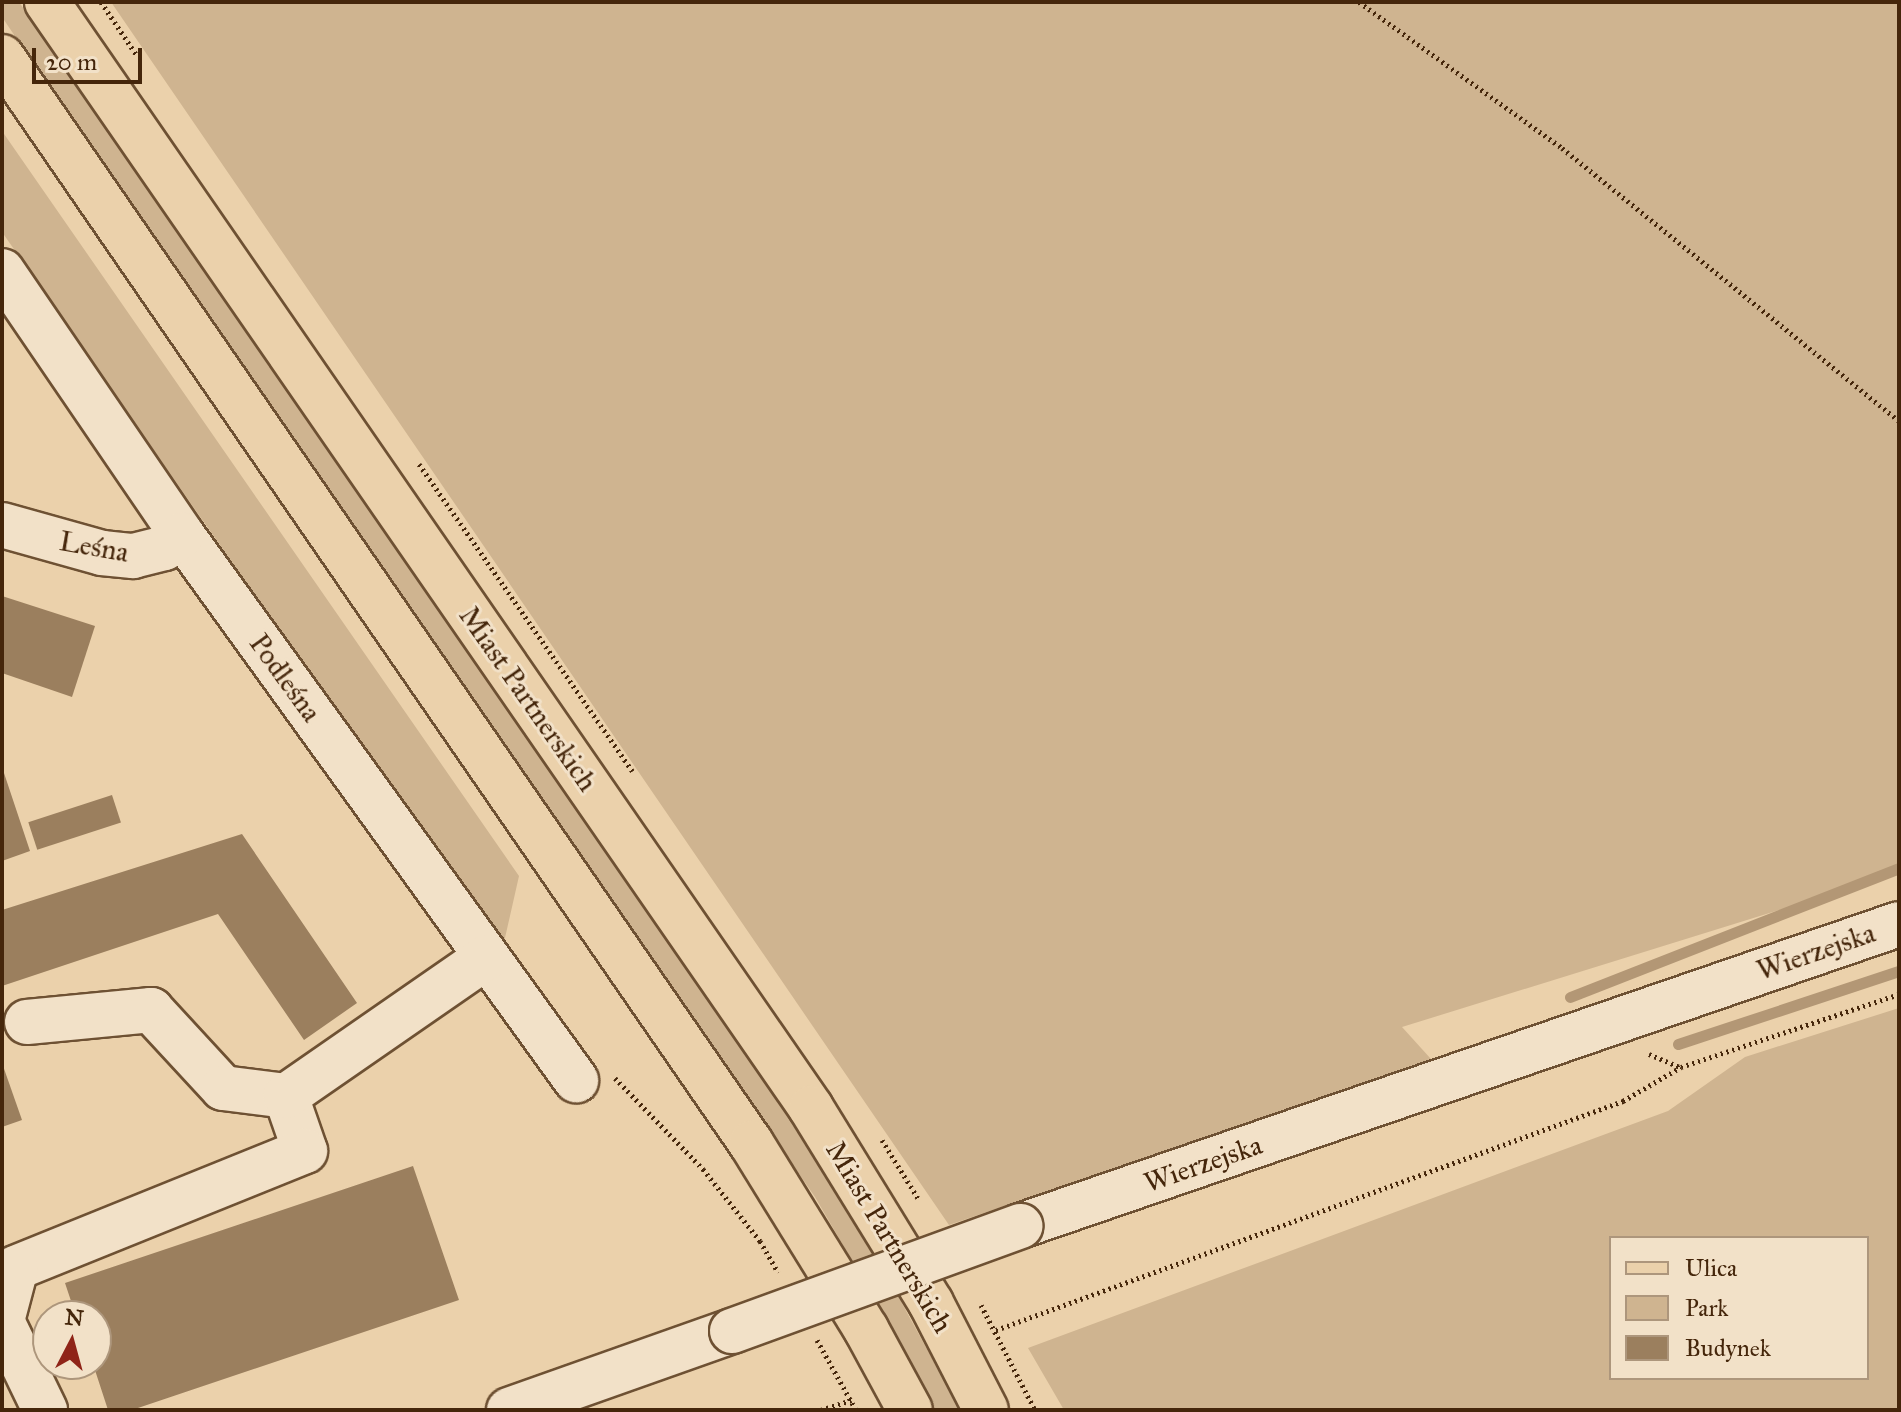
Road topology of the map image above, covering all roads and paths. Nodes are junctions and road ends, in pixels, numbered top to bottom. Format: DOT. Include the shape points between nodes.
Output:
graph roads {
  1 [pos="47,2"];
  2 [pos="1359,2"];
  3 [pos="2,57"];
  4 [pos="2,271"];
  5 [pos="1899,421"];
  6 [pos="2,525"];
  7 [pos="182,535"];
  8 [pos="1899,924"];
  9 [pos="487,957"];
  10 [pos="1899,994"];
  11 [pos="27,1022"];
  12 [pos="1641,1051"];
  13 [pos="1681,1067"];
  14 [pos="576,1080"];
  15 [pos="286,1096"];
  16 [pos="783,1280"];
  17 [pos="813,1334"];
  18 [pos="851,1400"];
  19 [pos="45,1410"];
  20 [pos="509,1410"];
  21 [pos="821,1410"];
  22 [pos="856,1410"];
  23 [pos="910,1410"];
  24 [pos="986,1410"];
  25 [pos="1035,1410"];
  1 -- 24 [label="main road, Miast Partnerskich" via="811,1108 931,1303"];
  2 -- 5 [label="path" via="1562,148"];
  3 -- 23 [label="main road" via="751,1143"];
  4 -- 7 [label="street, Podleśna"];
  6 -- 7 [label="street, Leśna" via="102,553 133,556 164,548"];
  7 -- 9 [label="street, Podleśna"];
  8 -- 20 [label="street, Wierzejska, bridge" via="1020,1226"];
  9 -- 14 [label="street, Podleśna"];
  9 -- 15 [label="street"];
  10 -- 13 [label="path"];
  11 -- 15 [label="street" via="151,1010 223,1088"];
  12 -- 13 [label="path"];
  13 -- 25 [label="path" via="1609,1107 996,1330"];
  14 -- 16 [label="path" via="587,1089 611,1074 703,1169 760,1241"];
  15 -- 19 [label="street" via="305,1151 16,1268 2,1321"];
  17 -- 18 [label="path"];
  18 -- 21 [label="path"];
  18 -- 22 [label="path"];
}
